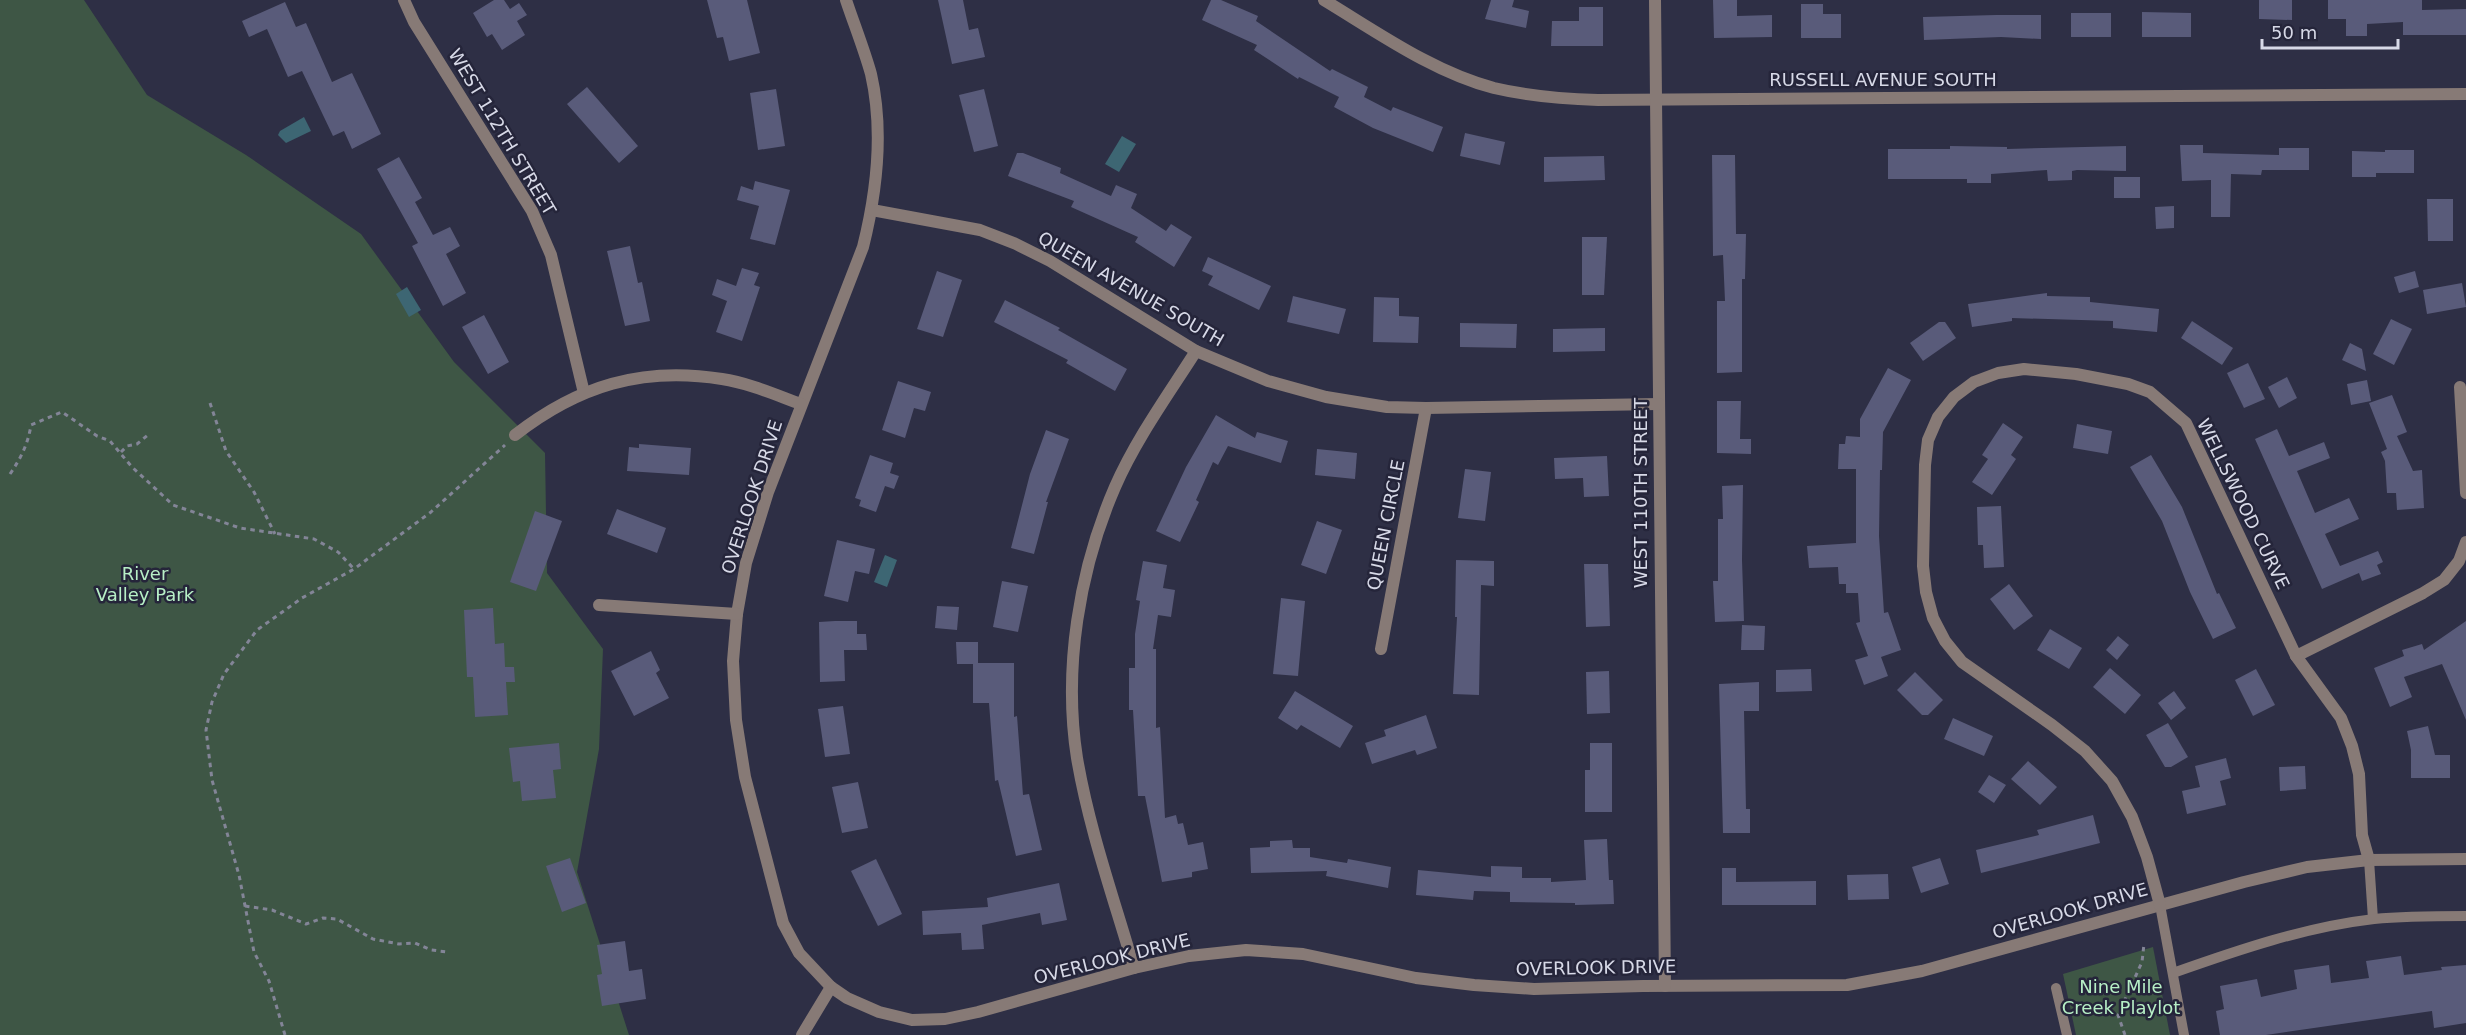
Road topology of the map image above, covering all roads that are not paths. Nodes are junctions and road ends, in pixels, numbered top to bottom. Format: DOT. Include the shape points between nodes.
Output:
graph roads {
  1 [pos="404,0"];
  2 [pos="846,0"];
  3 [pos="1324,0"];
  4 [pos="1655,0"];
  5 [pos="2466,94"];
  6 [pos="1656,99"];
  7 [pos="872,210"];
  8 [pos="1196,351"];
  9 [pos="2460,387"];
  10 [pos="584,393"];
  11 [pos="801,404"];
  12 [pos="1659,404"];
  13 [pos="1426,408"];
  14 [pos="515,435"];
  15 [pos="2466,493"];
  16 [pos="2466,542"];
  17 [pos="599,605"];
  18 [pos="737,614"];
  19 [pos="1381,649"];
  20 [pos="2296,656"];
  21 [pos="2466,859"];
  22 [pos="2369,860"];
  23 [pos="2160,905"];
  24 [pos="2466,916"];
  25 [pos="2373,919"];
  26 [pos="1134,968"];
  27 [pos="2173,973"];
  28 [pos="1665,986"];
  29 [pos="831,987"];
  30 [pos="2056,988"];
  31 [pos="802,1035"];
  32 [pos="2067,1035"];
  33 [pos="2184,1035"];
  1 -- 10 [label="street, WEST 112TH STREET" via="532,211 551,255"];
  2 -- 7 [label="street, OVERLOOK DRIVE" via="871,75 877,123"];
  3 -- 6 [label="street, RUSSELL AVENUE SOUTH" via="1442,68 1492,87 1545,98"];
  4 -- 6 [label="street, WEST 110TH STREET"];
  5 -- 6 [label="street, RUSSELL AVENUE SOUTH"];
  6 -- 12 [label="street, WEST 110TH STREET"];
  7 -- 8 [label="street, QUEEN AVENUE SOUTH" via="980,230 1016,244"];
  7 -- 11 [label="street, OVERLOOK DRIVE" via="863,247"];
  8 -- 13 [label="street, QUEEN AVENUE SOUTH" via="1268,381 1326,397 1387,407"];
  8 -- 26 [label="street" via="1141,438 1115,488 1095,542 1074,655 1077,757 1087,808"];
  9 -- 15 [label="street"];
  10 -- 11 [label="street" via="643,375 684,375 723,379"];
  10 -- 14 [label="street" via="542,413"];
  11 -- 18 [label="street, OVERLOOK DRIVE" via="746,563"];
  12 -- 13 [label="street, QUEEN AVENUE SOUTH"];
  12 -- 28 [label="street, WEST 110TH STREET"];
  13 -- 19 [label="street, QUEEN CIRCLE"];
  16 -- 20 [label="street" via="2459,561 2444,580"];
  17 -- 18 [label="street"];
  18 -- 29 [label="street, OVERLOOK DRIVE" via="733,661 736,720 745,777 773,891 783,923 799,953"];
  20 -- 22 [label="street, WELLSWOOD CURVE" via="2341,718 2352,746 2360,774 2362,835"];
  20 -- 23 [label="street, WELLSWOOD CURVE" via="2198,444 2186,423 2150,392 2076,374 2024,369 1974,382 1954,397 1938,417 1928,440 1924,476 1923,566 1933,618 1962,662 2085,751 2112,782 2132,817"];
  21 -- 22 [label="street, OVERLOOK DRIVE"];
  22 -- 23 [label="street, OVERLOOK DRIVE" via="2307,867"];
  22 -- 25 [label="lane"];
  23 -- 27 [label="lane"];
  23 -- 28 [label="street, OVERLOOK DRIVE" via="1922,971 1847,985"];
  24 -- 25 [label="lane"];
  25 -- 27 [label="lane" via="2292,935"];
  26 -- 28 [label="street, OVERLOOK DRIVE" via="1246,950 1303,954 1416,978 1474,985 1534,989"];
  26 -- 29 [label="street, OVERLOOK DRIVE" via="945,1019 912,1020 879,1012"];
  27 -- 33 [label="lane"];
  29 -- 31 [label="street"];
  30 -- 32 [label="lane"];
}
